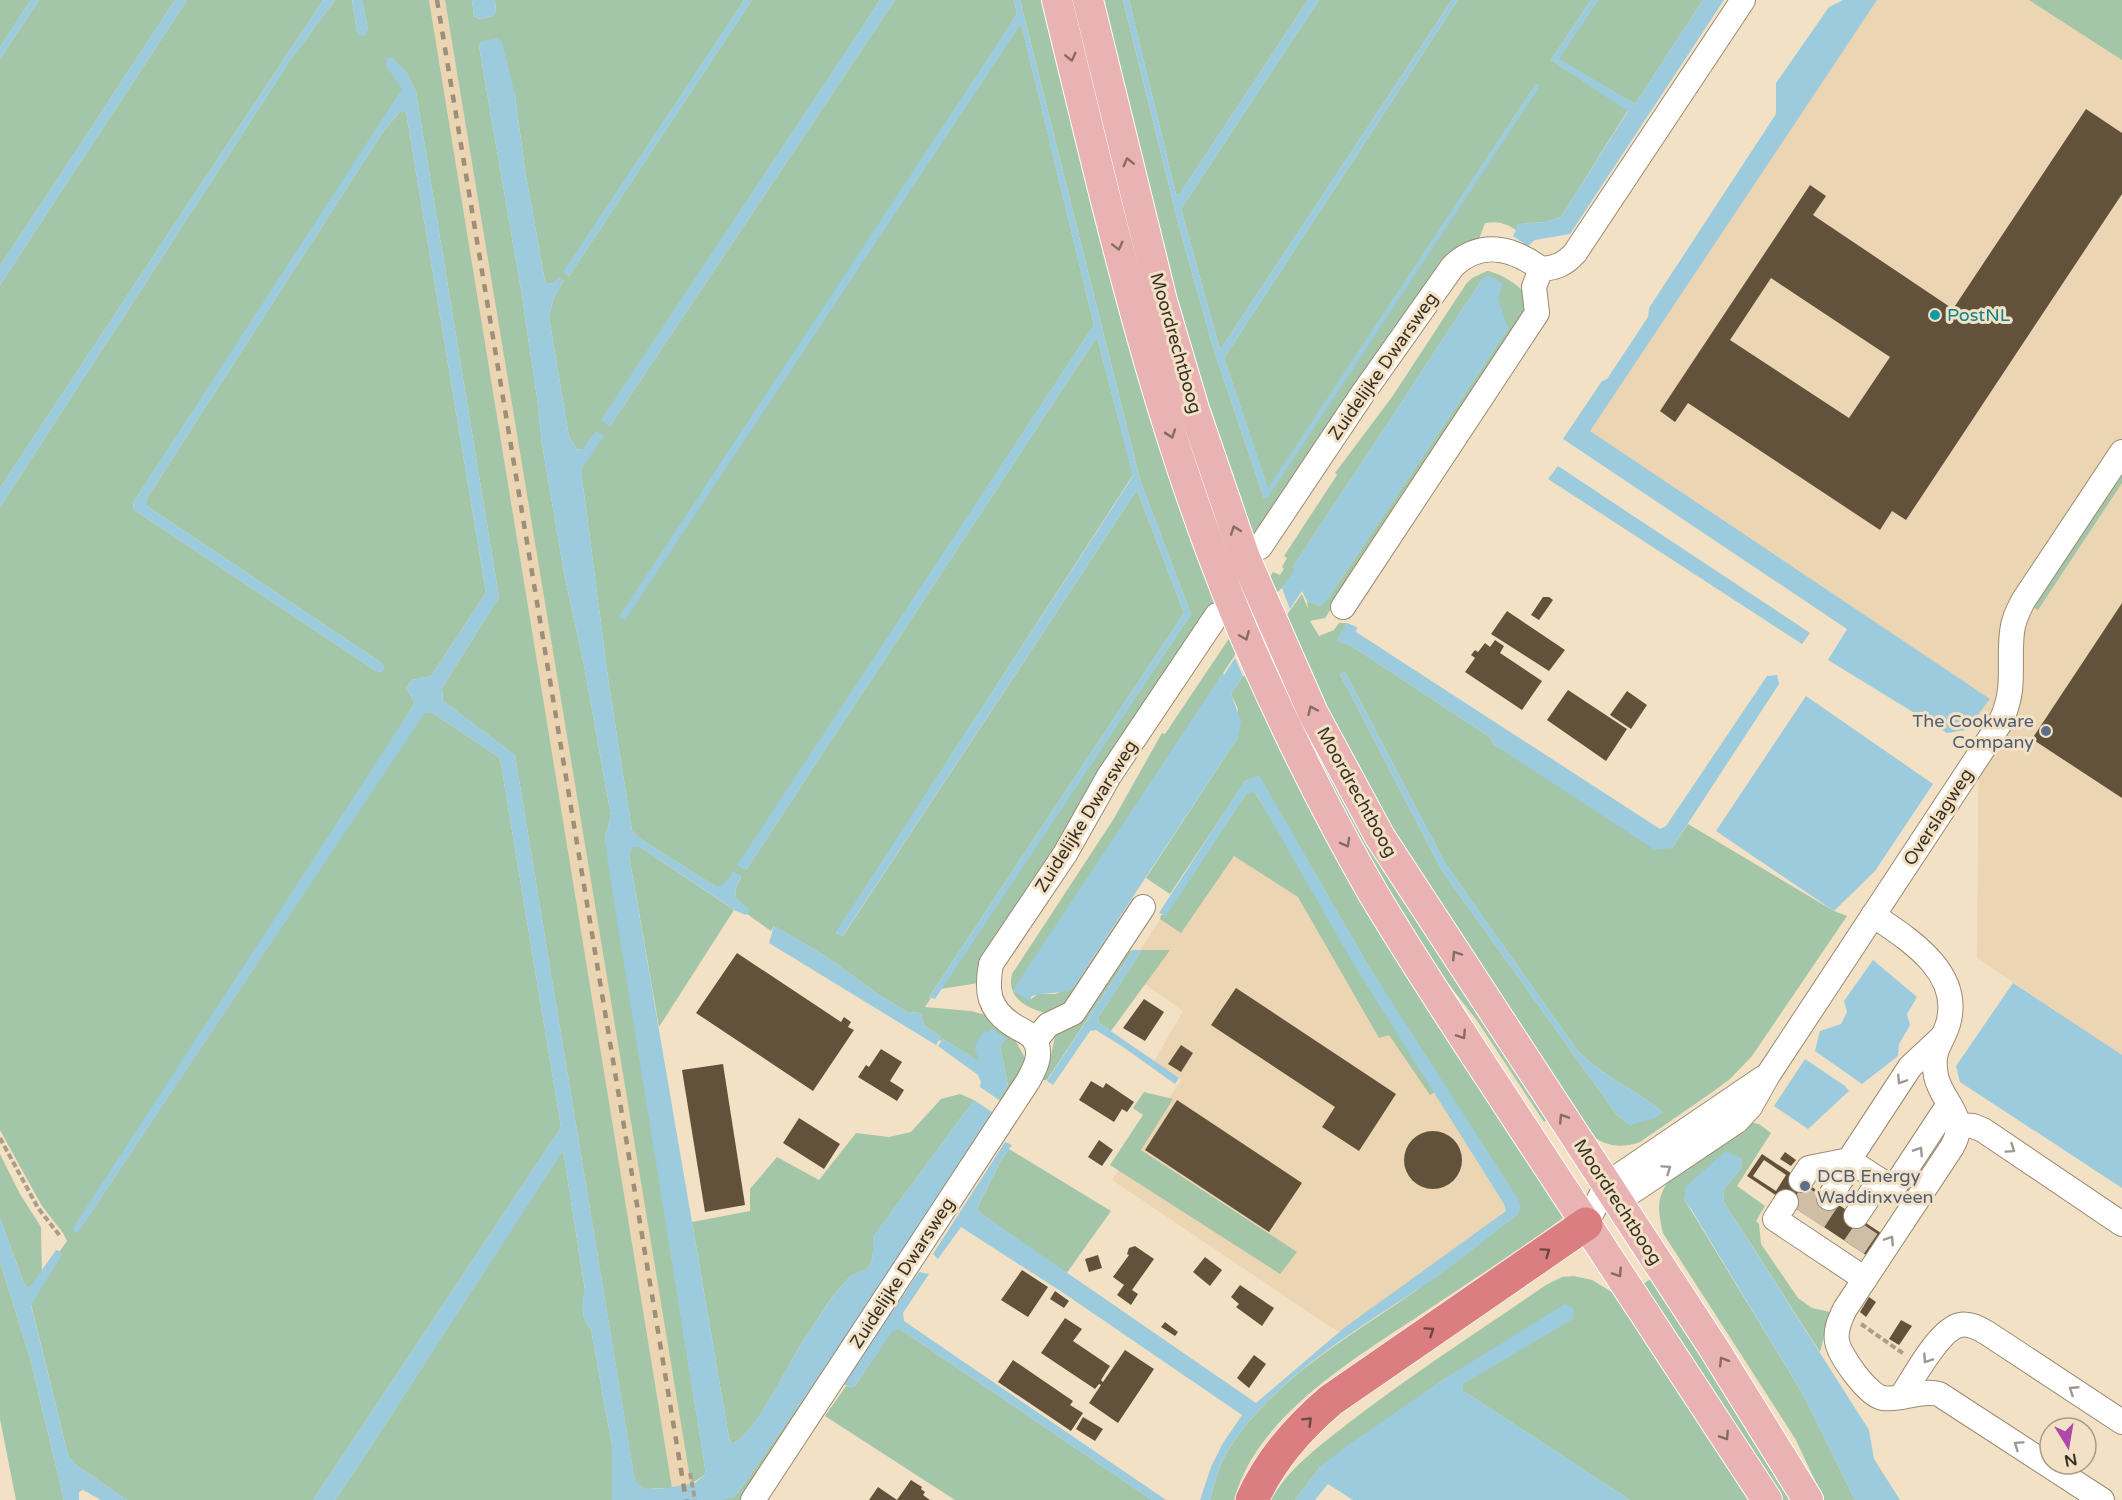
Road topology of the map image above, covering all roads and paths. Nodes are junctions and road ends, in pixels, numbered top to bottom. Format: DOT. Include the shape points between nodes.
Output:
graph roads {
  1 [pos="1057,0"];
  2 [pos="1088,0"];
  3 [pos="1743,0"];
  4 [pos="1541,269"];
  5 [pos="2122,452"];
  6 [pos="1260,547"];
  7 [pos="1342,607"];
  8 [pos="1217,615"];
  9 [pos="1143,907"];
  10 [pos="1873,915"];
  11 [pos="1941,1038"];
  12 [pos="1035,1041"];
  13 [pos="1954,1115"];
  14 [pos="0,1138"];
  15 [pos="1868,1173"];
  16 [pos="1613,1193"];
  17 [pos="1835,1202"];
  18 [pos="1586,1224"];
  19 [pos="2122,1224"];
  20 [pos="1818,1235"];
  21 [pos="60,1236"];
  22 [pos="1865,1279"];
  23 [pos="1843,1312"];
  24 [pos="1922,1366"];
  25 [pos="1901,1397"];
  26 [pos="2122,1422"];
  27 [pos="690,1473"];
  28 [pos="695,1500"];
  29 [pos="753,1500"];
  30 [pos="1252,1500"];
  31 [pos="1767,1500"];
  32 [pos="1808,1500"];
  33 [pos="2102,1500"];
  1 -- 18 [label="main road, Moordrechtboog, one-way" via="1165,418 1218,572 1258,666 1318,792 1372,891"];
  16 -- 2 [label="main road, Moordrechtboog, one-way" via="1380,837 1313,713 1281,642 1245,558 1191,398 1162,301"];
  3 -- 4 [label="street" via="1575,253 1557,267"];
  4 -- 6 [label="street, Zuidelijke Dwarsweg" via="1511,252 1490,249 1476,251 1453,266"];
  4 -- 7 [label="street" via="1534,287 1537,313"];
  5 -- 10 [label="street, Overslagweg" via="2015,618 2011,696 2000,723"];
  8 -- 12 [label="street, Zuidelijke Dwarsweg" via="1108,776 1065,854 991,964 987,982 992,1004 1001,1016"];
  9 -- 12 [label="street" via="1072,1013 1048,1025"];
  10 -- 11 [label="street" via="1917,946 1942,978 1950,1005 1948,1024"];
  10 -- 16 [label="street, Overslagweg" via="1750,1107 1737,1121"];
  11 -- 13 [label="street" via="1935,1054 1935,1072"];
  11 -- 15 [label="street, one-way" via="1910,1067"];
  12 -- 29 [label="street, Zuidelijke Dwarsweg" via="1037,1062 1028,1082"];
  15 -- 13 [label="street, one-way"];
  13 -- 19 [label="street, one-way" via="1983,1130"];
  22 -- 13 [label="street, one-way" via="1952,1147 1956,1138"];
  14 -- 21 [label="path" via="38,1208"];
  15 -- 17 [label="street"];
  15 -- 17 [label="street"];
  15 -- 17 [label="street" via="1822,1177"];
  16 -- 18 [label="main road, Overslagweg"];
  32 -- 16 [label="main road, Moordrechtboog, one-way"];
  30 -- 18 [label="highway, one-way" via="1285,1445 1331,1400"];
  18 -- 31 [label="main road, Moordrechtboog, one-way"];
  20 -- 22 [label="street"];
  22 -- 23 [label="street"];
  23 -- 24 [label="path"];
  23 -- 25 [label="street" via="1837,1341 1858,1378 1877,1397"];
  24 -- 25 [label="street"];
  26 -- 24 [label="street, one-way" via="1972,1326 1957,1326 1948,1331"];
  33 -- 25 [label="street, one-way" via="1943,1396 1928,1392"];
  27 -- 28 [label="path"];
}
